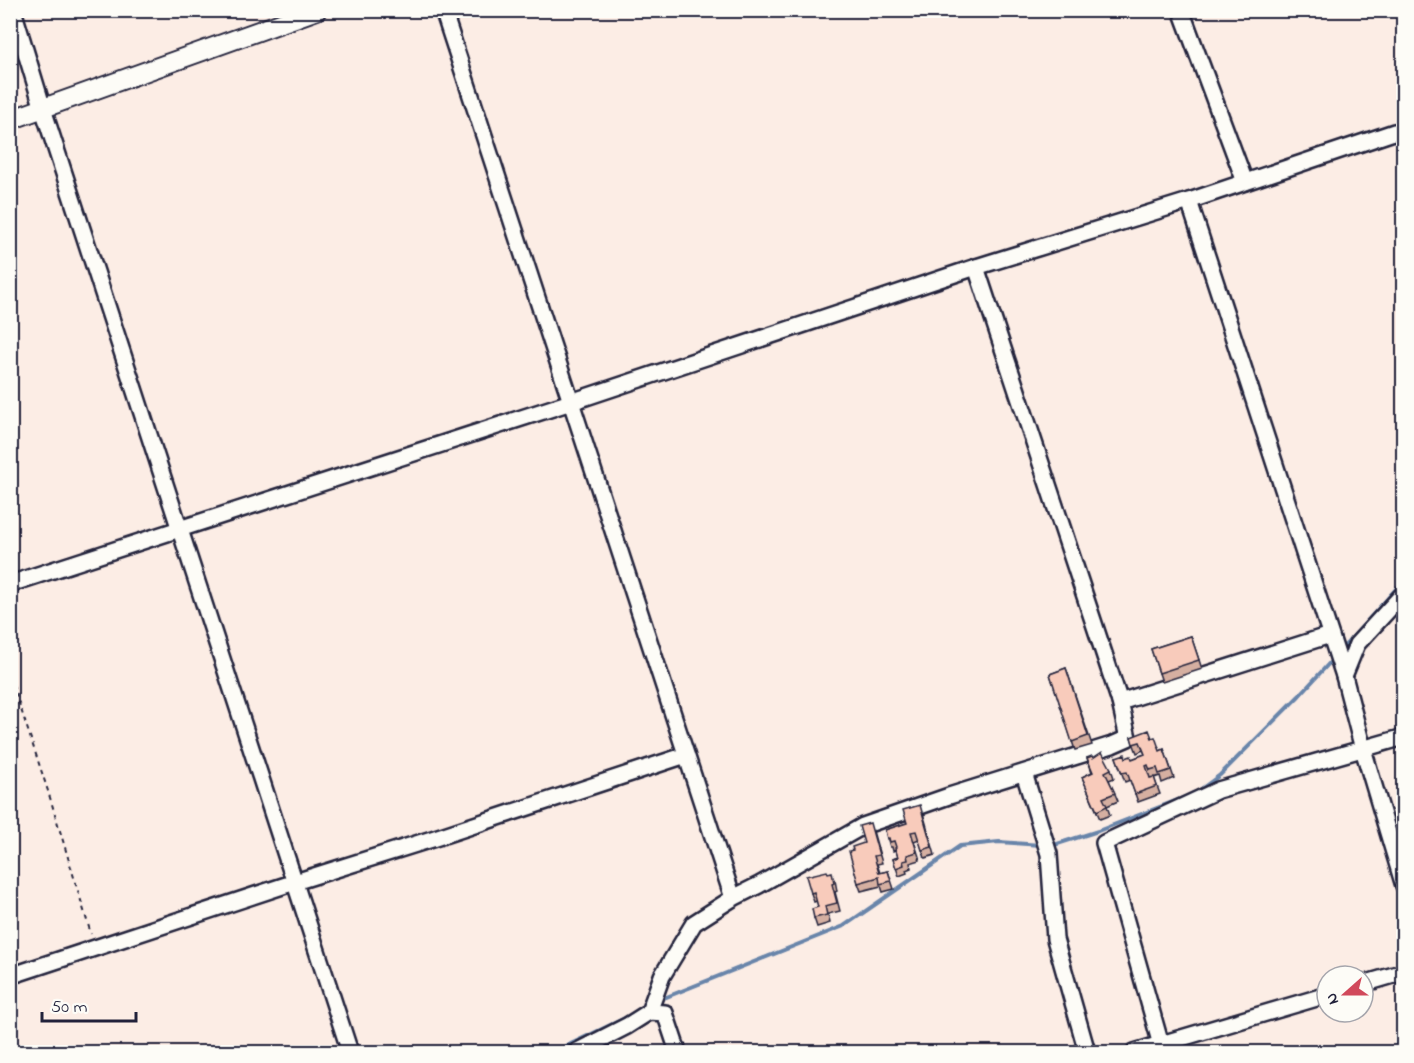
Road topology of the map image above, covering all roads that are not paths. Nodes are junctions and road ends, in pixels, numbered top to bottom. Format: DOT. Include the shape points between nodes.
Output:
graph roads {
  1 [pos="13,10"];
  2 [pos="317,10"];
  3 [pos="443,10"];
  4 [pos="1181,10"];
  5 [pos="43,109"];
  6 [pos="10,120"];
  7 [pos="1403,131"];
  8 [pos="1245,182"];
  9 [pos="1189,201"];
  10 [pos="976,267"];
  11 [pos="571,402"];
  12 [pos="180,529"];
  13 [pos="10,584"];
  14 [pos="1404,593"];
  15 [pos="1334,647"];
  16 [pos="1344,676"];
  17 [pos="1120,702"];
  18 [pos="1404,737"];
  19 [pos="1363,749"];
  20 [pos="686,755"];
  21 [pos="1024,773"];
  22 [pos="295,882"];
  23 [pos="1404,886"];
  24 [pos="733,898"];
  25 [pos="1404,972"];
  26 [pos="10,976"];
  27 [pos="1375,980"];
  28 [pos="1315,999"];
  29 [pos="649,1012"];
  30 [pos="1161,1045"];
  31 [pos="350,1053"];
  32 [pos="576,1053"];
  33 [pos="678,1053"];
  34 [pos="1087,1053"];
  35 [pos="1134,1053"];
  1 -- 5 [label="street"];
  2 -- 5 [label="street"];
  3 -- 11 [label="street"];
  4 -- 8 [label="street"];
  5 -- 6 [label="street"];
  5 -- 12 [label="street"];
  7 -- 8 [label="street"];
  8 -- 9 [label="street"];
  9 -- 10 [label="street"];
  9 -- 15 [label="street"];
  10 -- 11 [label="street"];
  10 -- 17 [label="street"];
  11 -- 12 [label="street"];
  11 -- 20 [label="street"];
  12 -- 13 [label="street"];
  12 -- 22 [label="street"];
  14 -- 16 [label="street" via="1357,644"];
  15 -- 16 [label="street"];
  15 -- 17 [label="street"];
  16 -- 19 [label="street"];
  17 -- 21 [label="street" via="1128,738"];
  18 -- 19 [label="street"];
  19 -- 23 [label="street"];
  19 -- 30 [label="street" via="1218,790 1104,843"];
  20 -- 22 [label="street"];
  20 -- 24 [label="street"];
  21 -- 24 [label="street" via="863,826"];
  21 -- 34 [label="street" via="1047,847 1055,939"];
  22 -- 26 [label="street"];
  22 -- 31 [label="street"];
  24 -- 29 [label="street" via="694,923 662,976"];
  25 -- 27 [label="street"];
  28 -- 30 [label="street"];
  29 -- 32 [label="street"];
  29 -- 33 [label="street" via="665,1013"];
  30 -- 35 [label="street"];
}
